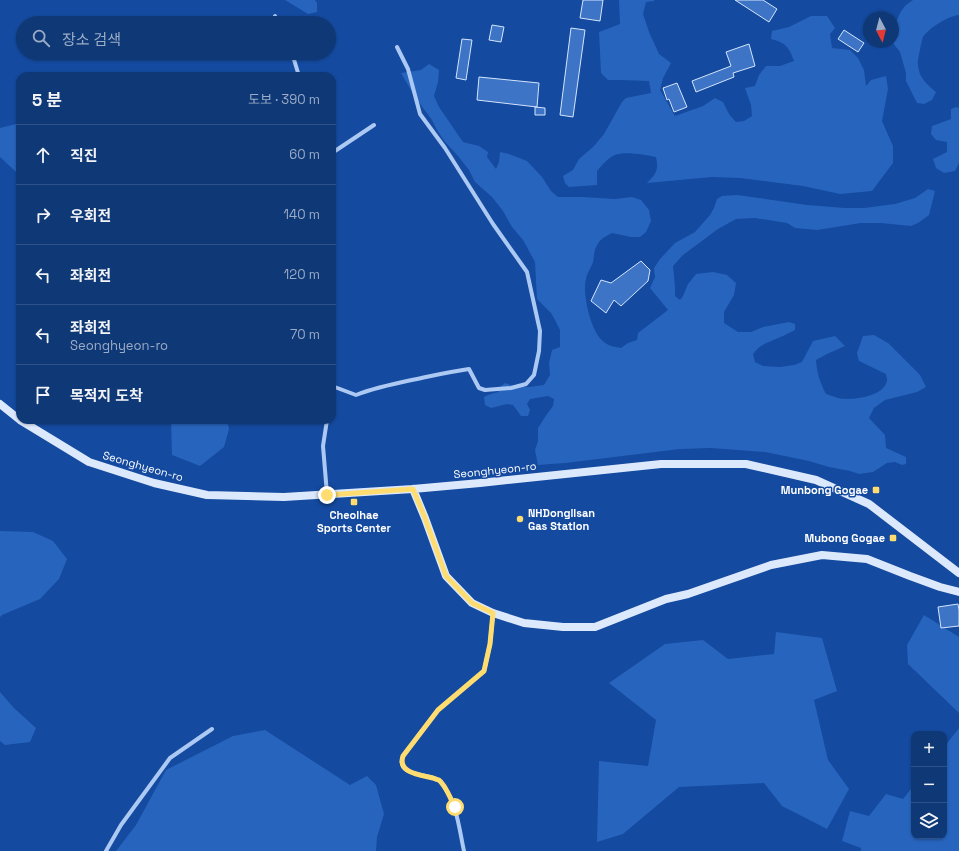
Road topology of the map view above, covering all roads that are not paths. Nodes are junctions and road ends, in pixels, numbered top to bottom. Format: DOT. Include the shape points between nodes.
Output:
graph roads {
  1 [pos="397,46"];
  2 [pos="294,60"];
  3 [pos="298,72"];
  4 [pos="374,126"];
  5 [pos="336,150"];
  6 [pos="336,388"];
  7 [pos="0,404"];
  8 [pos="16,417"];
  9 [pos="27,424"];
  10 [pos="326,424"];
  11 [pos="413,489"];
  12 [pos="327,495"];
  13 [pos="959,573"];
  14 [pos="959,592"];
  15 [pos="493,613"];
  16 [pos="212,729"];
  17 [pos="106,851"];
  18 [pos="464,851"];
  1 -- 6 [label="street" via="408,70 420,114 528,272 540,331 539,351 534,375 526,384 511,388 479,388 469,369 371,389 356,395"];
  2 -- 3 [label="street"];
  4 -- 5 [label="street"];
  7 -- 8 [label="main road, Seonghyeon-ro"];
  9 -- 12 [label="main road, Seonghyeon-ro" via="89,462 154,483 207,495"];
  10 -- 12 [label="street" via="323,446"];
  11 -- 12 [label="main road, Seonghyeon-ro"];
  11 -- 13 [label="main road, Seonghyeon-ro" via="661,464 746,464 816,480 868,504"];
  11 -- 15 [label="main road" via="446,576 472,603"];
  14 -- 15 [label="main road" via="916,579 867,559 822,555 771,565 688,594 666,599 595,627 524,623"];
  15 -- 18 [label="street" via="484,671 438,710 402,760 402,765 408,772 439,780 445,788 455,807"];
  16 -- 17 [label="street" via="170,758 121,825"];
}
